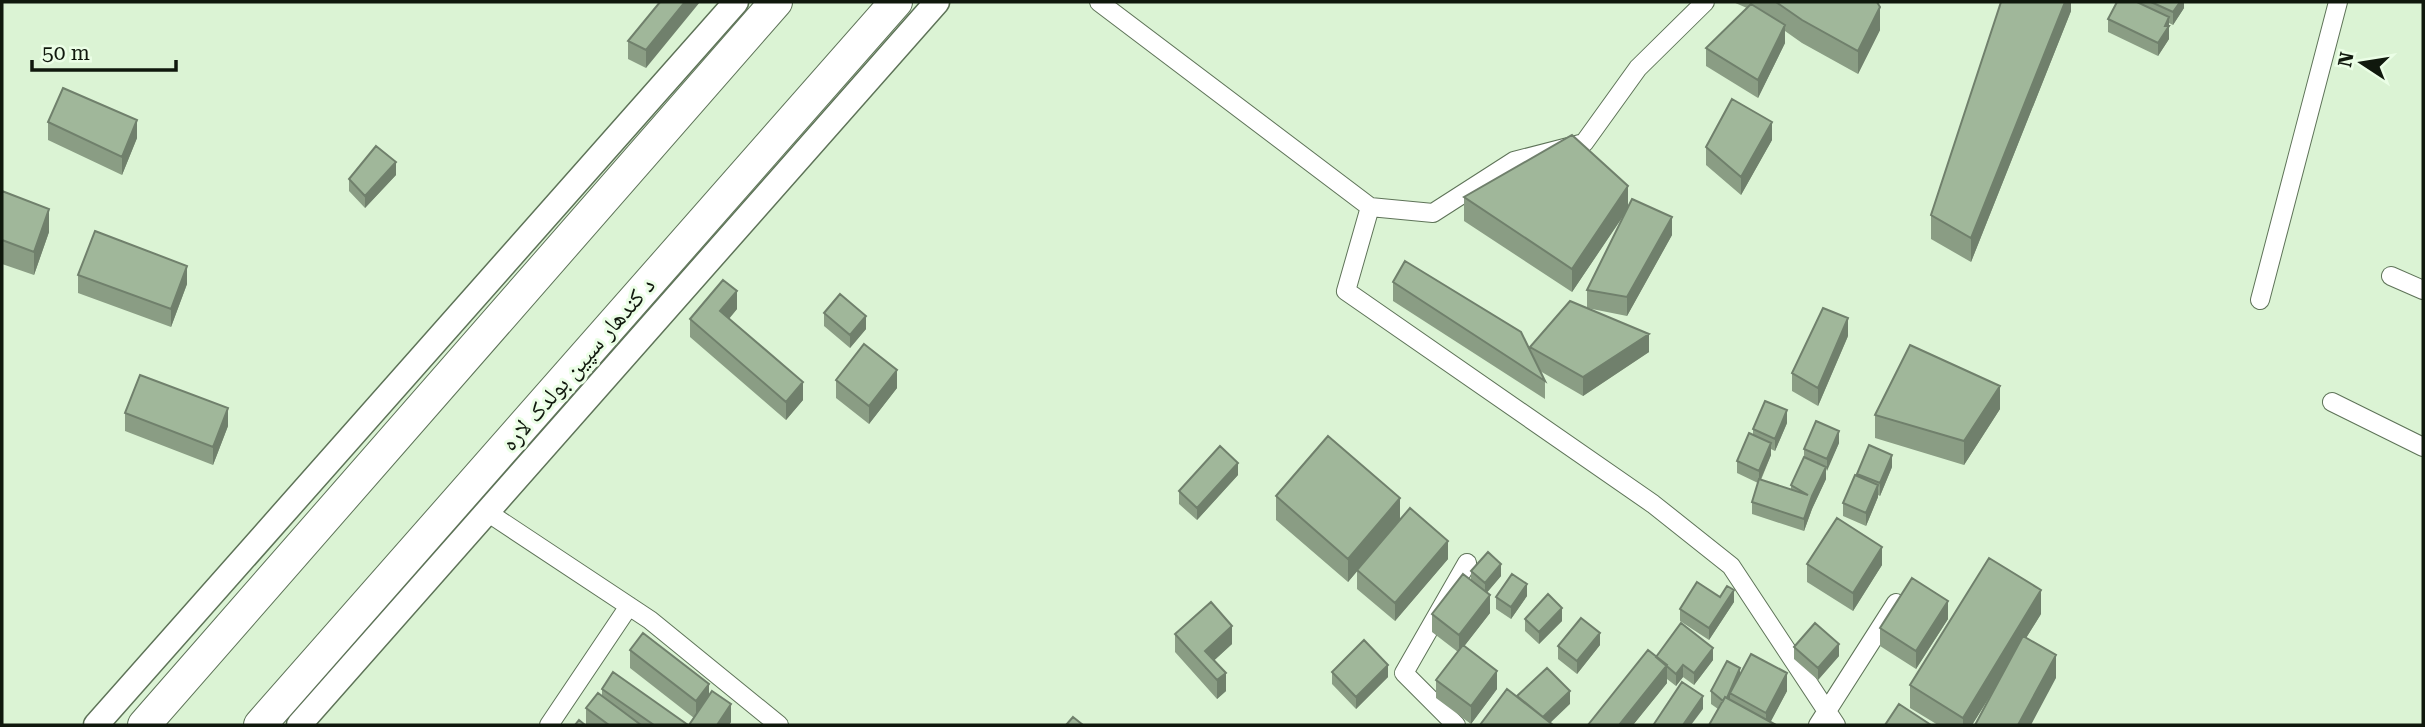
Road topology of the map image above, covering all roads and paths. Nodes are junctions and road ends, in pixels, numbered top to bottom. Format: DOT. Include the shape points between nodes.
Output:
graph roads {
  1 [pos="736,2"];
  2 [pos="776,2"];
  3 [pos="896,2"];
  4 [pos="937,2"];
  5 [pos="1099,2"];
  6 [pos="1705,2"];
  7 [pos="2337,2"];
  8 [pos="1370,207"];
  9 [pos="2391,276"];
  10 [pos="2423,290"];
  11 [pos="2260,300"];
  12 [pos="2332,402"];
  13 [pos="2423,447"];
  14 [pos="487,512"];
  15 [pos="1467,563"];
  16 [pos="1896,603"];
  17 [pos="629,606"];
  18 [pos="1822,717"];
  19 [pos="96,725"];
  20 [pos="144,725"];
  21 [pos="260,725"];
  22 [pos="299,725"];
  23 [pos="549,725"];
  24 [pos="779,725"];
  25 [pos="1456,725"];
  26 [pos="1836,725"];
  1 -- 19 [label="street"];
  2 -- 20 [label="highway"];
  3 -- 21 [label="highway, د کندهار سپین بولدک لاره"];
  4 -- 14 [label="street"];
  5 -- 8 [label="street"];
  6 -- 8 [label="street" via="1638,68 1584,144 1514,161 1433,213"];
  7 -- 11 [label="street"];
  8 -- 18 [label="street" via="1346,291 1653,504 1731,566"];
  9 -- 10 [label="street"];
  12 -- 13 [label="street"];
  14 -- 17 [label="street"];
  14 -- 22 [label="street"];
  15 -- 25 [label="street" via="1404,673"];
  16 -- 18 [label="street"];
  17 -- 23 [label="street"];
  17 -- 24 [label="street"];
  18 -- 26 [label="street"];
}
